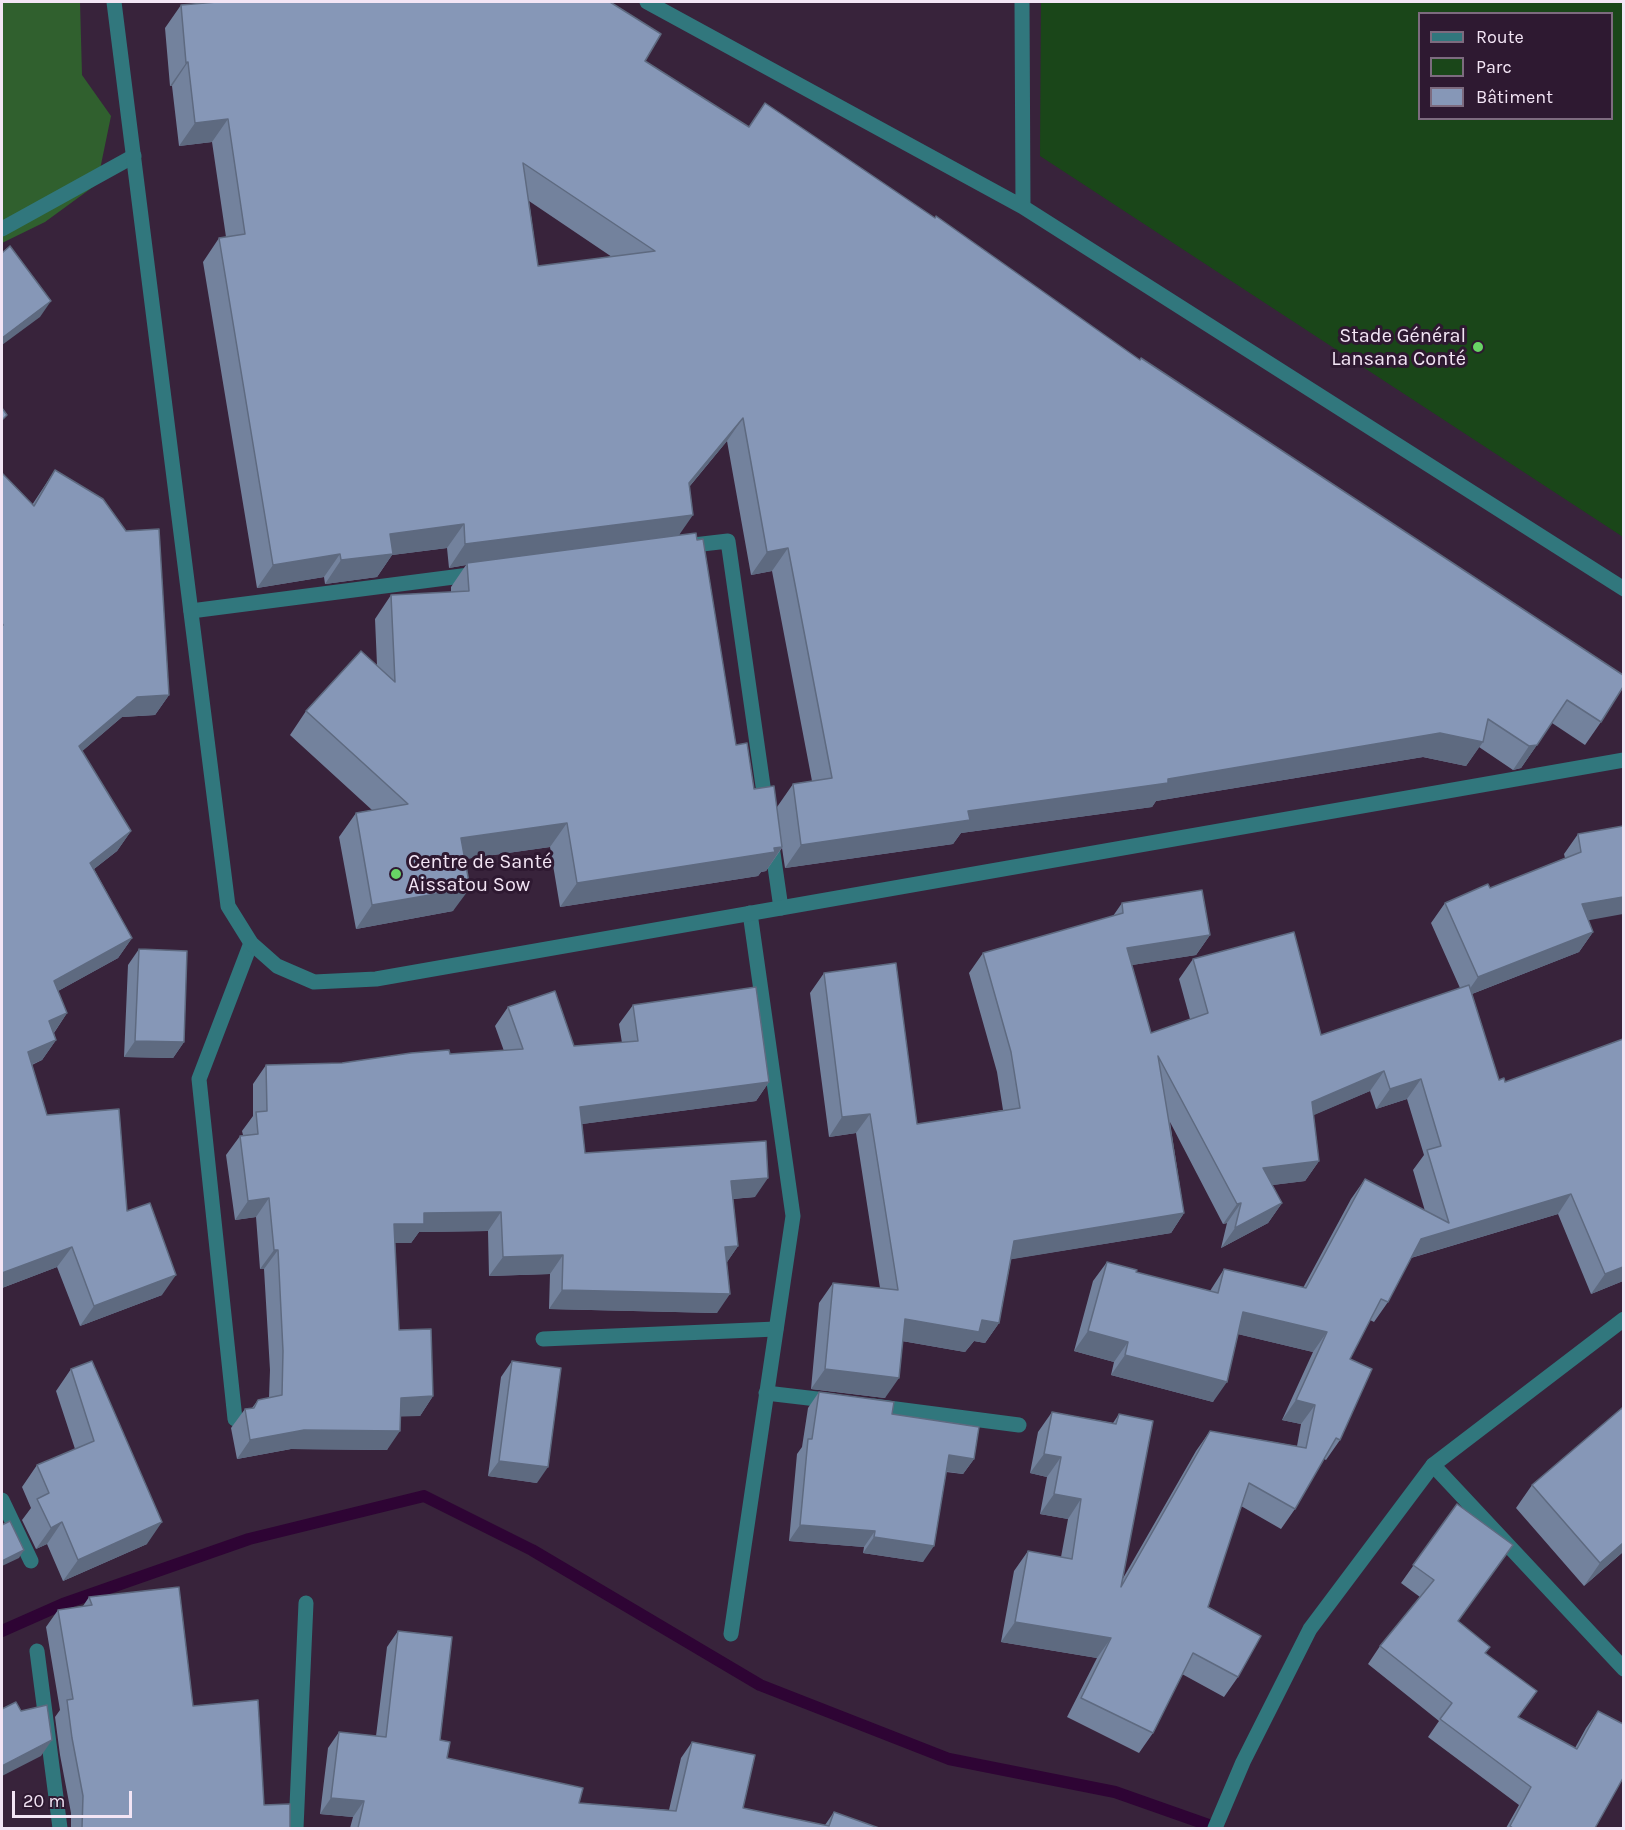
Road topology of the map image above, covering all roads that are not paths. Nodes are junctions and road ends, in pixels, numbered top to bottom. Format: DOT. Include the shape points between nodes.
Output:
graph roads {
  1 [pos="114,2"];
  2 [pos="647,2"];
  3 [pos="1022,2"];
  4 [pos="134,156"];
  5 [pos="1023,207"];
  6 [pos="2,229"];
  7 [pos="669,548"];
  8 [pos="494,571"];
  9 [pos="1623,589"];
  10 [pos="191,611"];
  11 [pos="1623,760"];
  12 [pos="781,908"];
  13 [pos="750,913"];
  14 [pos="251,943"];
  15 [pos="1623,1319"];
  16 [pos="776,1329"];
  17 [pos="543,1339"];
  18 [pos="766,1393"];
  19 [pos="235,1419"];
  20 [pos="1019,1425"];
  21 [pos="1433,1465"];
  22 [pos="2,1500"];
  23 [pos="31,1561"];
  24 [pos="306,1603"];
  25 [pos="730,1634"];
  26 [pos="37,1651"];
  27 [pos="1623,1669"];
  28 [pos="60,1828"];
  29 [pos="296,1828"];
  30 [pos="1215,1828"];
  1 -- 4 [label="street"];
  2 -- 5 [label="street"];
  3 -- 5 [label="street"];
  4 -- 6 [label="street"];
  4 -- 10 [label="street"];
  5 -- 9 [label="street"];
  7 -- 12 [label="street" via="728,541"];
  8 -- 10 [label="street"];
  10 -- 14 [label="street" via="228,906"];
  11 -- 12 [label="street"];
  12 -- 13 [label="street"];
  13 -- 14 [label="street" via="376,979 314,982 276,966"];
  13 -- 16 [label="street" via="792,1216"];
  14 -- 19 [label="street" via="200,1079"];
  15 -- 21 [label="street"];
  16 -- 17 [label="street"];
  16 -- 18 [label="street"];
  18 -- 20 [label="street"];
  18 -- 25 [label="street"];
  21 -- 27 [label="street"];
  21 -- 30 [label="street" via="1310,1629 1243,1762"];
  22 -- 23 [label="street"];
  24 -- 29 [label="street"];
  26 -- 28 [label="street"];
}
